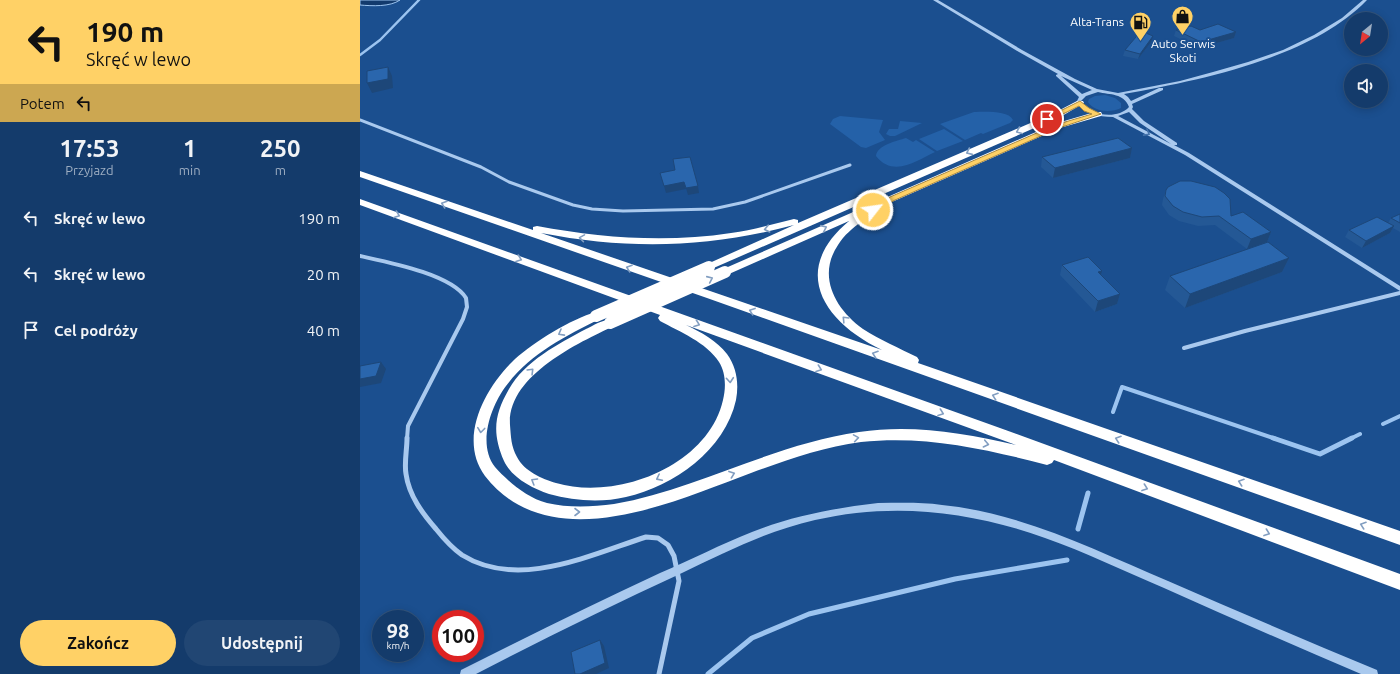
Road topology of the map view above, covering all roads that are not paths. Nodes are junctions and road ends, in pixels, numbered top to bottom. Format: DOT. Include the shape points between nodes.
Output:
graph roads {
  1 [pos="935,0"];
  2 [pos="1365,0"];
  3 [pos="1047,66"];
  4 [pos="1174,84"];
  5 [pos="1097,91"];
  6 [pos="1118,94"];
  7 [pos="1081,100"];
  8 [pos="1131,103"];
  9 [pos="1130,110"];
  10 [pos="1098,114"];
  11 [pos="1112,116"];
  12 [pos="360,120"];
  13 [pos="1187,154"];
  14 [pos="850,165"];
  15 [pos="360,174"];
  16 [pos="892,198"];
  17 [pos="360,202"];
  18 [pos="845,206"];
  19 [pos="481,216"];
  20 [pos="360,256"];
  21 [pos="1400,289"];
  22 [pos="1400,293"];
  23 [pos="621,296"];
  24 [pos="1184,348"];
  25 [pos="964,385"];
  26 [pos="1109,475"];
  27 [pos="1400,538"];
  28 [pos="678,570"];
  29 [pos="1400,582"];
  30 [pos="465,674"];
  31 [pos="659,674"];
  32 [pos="1373,674"];
  1 -- 3 [label="street"];
  2 -- 4 [label="street" via="1348,16 1293,47"];
  3 -- 5 [label="street"];
  3 -- 7 [label="street"];
  4 -- 6 [label="street"];
  4 -- 8 [label="street"];
  5 -- 6 [label="street"];
  5 -- 7 [label="street" via="1088,93"];
  6 -- 8 [label="street"];
  7 -- 10 [label="street" via="1086,110"];
  7 -- 18 [label="highway, one-way" via="1059,114"];
  8 -- 9 [label="street"];
  9 -- 11 [label="street"];
  9 -- 13 [label="street" via="1142,122"];
  10 -- 11 [label="street"];
  10 -- 16 [label="highway" via="1057,126"];
  11 -- 13 [label="street, one-way"];
  12 -- 14 [label="street" via="481,167 509,182 573,205 592,209 720,208 745,202"];
  13 -- 21 [label="street"];
  19 -- 15 [label="highway, one-way"];
  23 -- 16 [label="highway, one-way, bridge" via="698,337 720,355 730,372 731,383 728,409 723,421 707,443 682,465 640,487 620,492 589,494 555,490 537,484 525,476 510,459 503,436 503,421 510,398 527,375 546,358 610,323 724,272"];
  25 -- 16 [label="highway, one-way" via="877,343 852,326 835,308 826,292 824,267 835,240 844,230"];
  17 -- 23 [label="highway, one-way"];
  18 -- 19 [label="highway, one-way" via="757,231 706,239 654,242 583,238"];
  18 -- 26 [label="highway, one-way, bridge" via="596,316 545,343 512,370 495,392 481,430 480,444 487,468 503,487 517,497 532,505 562,512 615,510 660,499 804,450 843,440 883,435 932,435 968,440"];
  25 -- 19 [label="highway, one-way"];
  20 -- 28 [label="street" via="428,274 456,286 466,296 468,304 463,319 408,426 406,449 406,474 412,494 423,514 450,544 463,555 479,562 519,571 558,565 646,537 659,538 668,543"];
  22 -- 24 [label="street"];
  23 -- 26 [label="highway, one-way"];
  27 -- 25 [label="highway, one-way"];
  26 -- 29 [label="highway, one-way"];
  28 -- 30 [label="street"];
  28 -- 31 [label="street" via="679,581"];
  28 -- 32 [label="street" via="754,535 820,514 895,506 973,513 1004,520 1068,543"];
}
